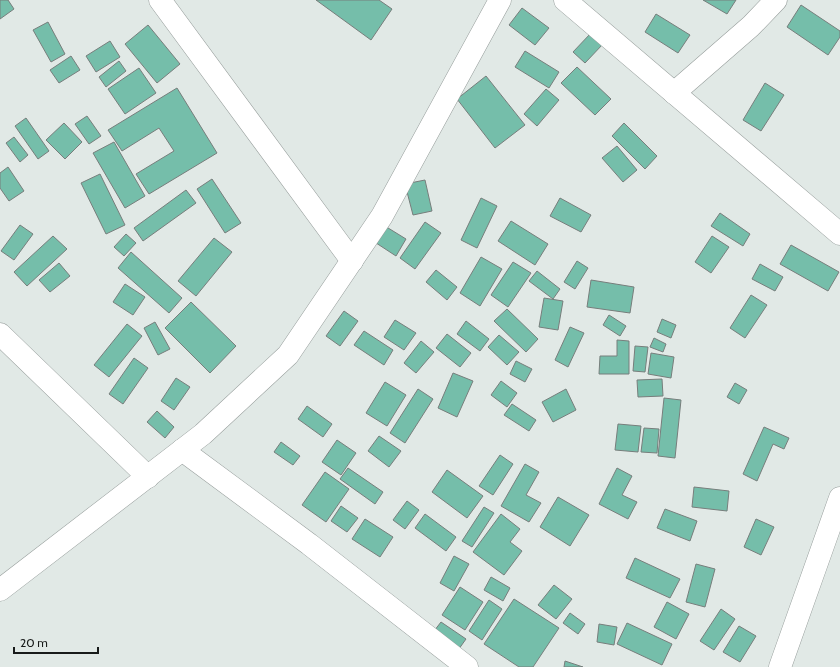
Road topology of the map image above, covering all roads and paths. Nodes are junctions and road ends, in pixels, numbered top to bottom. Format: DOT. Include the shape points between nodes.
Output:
graph roads {
  1 [pos="160,0"];
  2 [pos="500,0"];
  3 [pos="565,0"];
  4 [pos="776,0"];
  5 [pos="674,92"];
  6 [pos="840,234"];
  7 [pos="352,261"];
  8 [pos="0,334"];
  9 [pos="182,450"];
  10 [pos="148,477"];
  11 [pos="840,498"];
  12 [pos="0,590"];
  13 [pos="467,667"];
  14 [pos="780,667"];
  1 -- 7 [label="street"];
  2 -- 7 [label="street" via="382,216"];
  3 -- 5 [label="street"];
  4 -- 5 [label="street" via="751,26"];
  5 -- 6 [label="street"];
  7 -- 9 [label="street" via="288,355 203,434"];
  8 -- 10 [label="street"];
  9 -- 10 [label="street"];
  9 -- 13 [label="street" via="310,544"];
  10 -- 12 [label="street"];
  11 -- 14 [label="street"];
}
